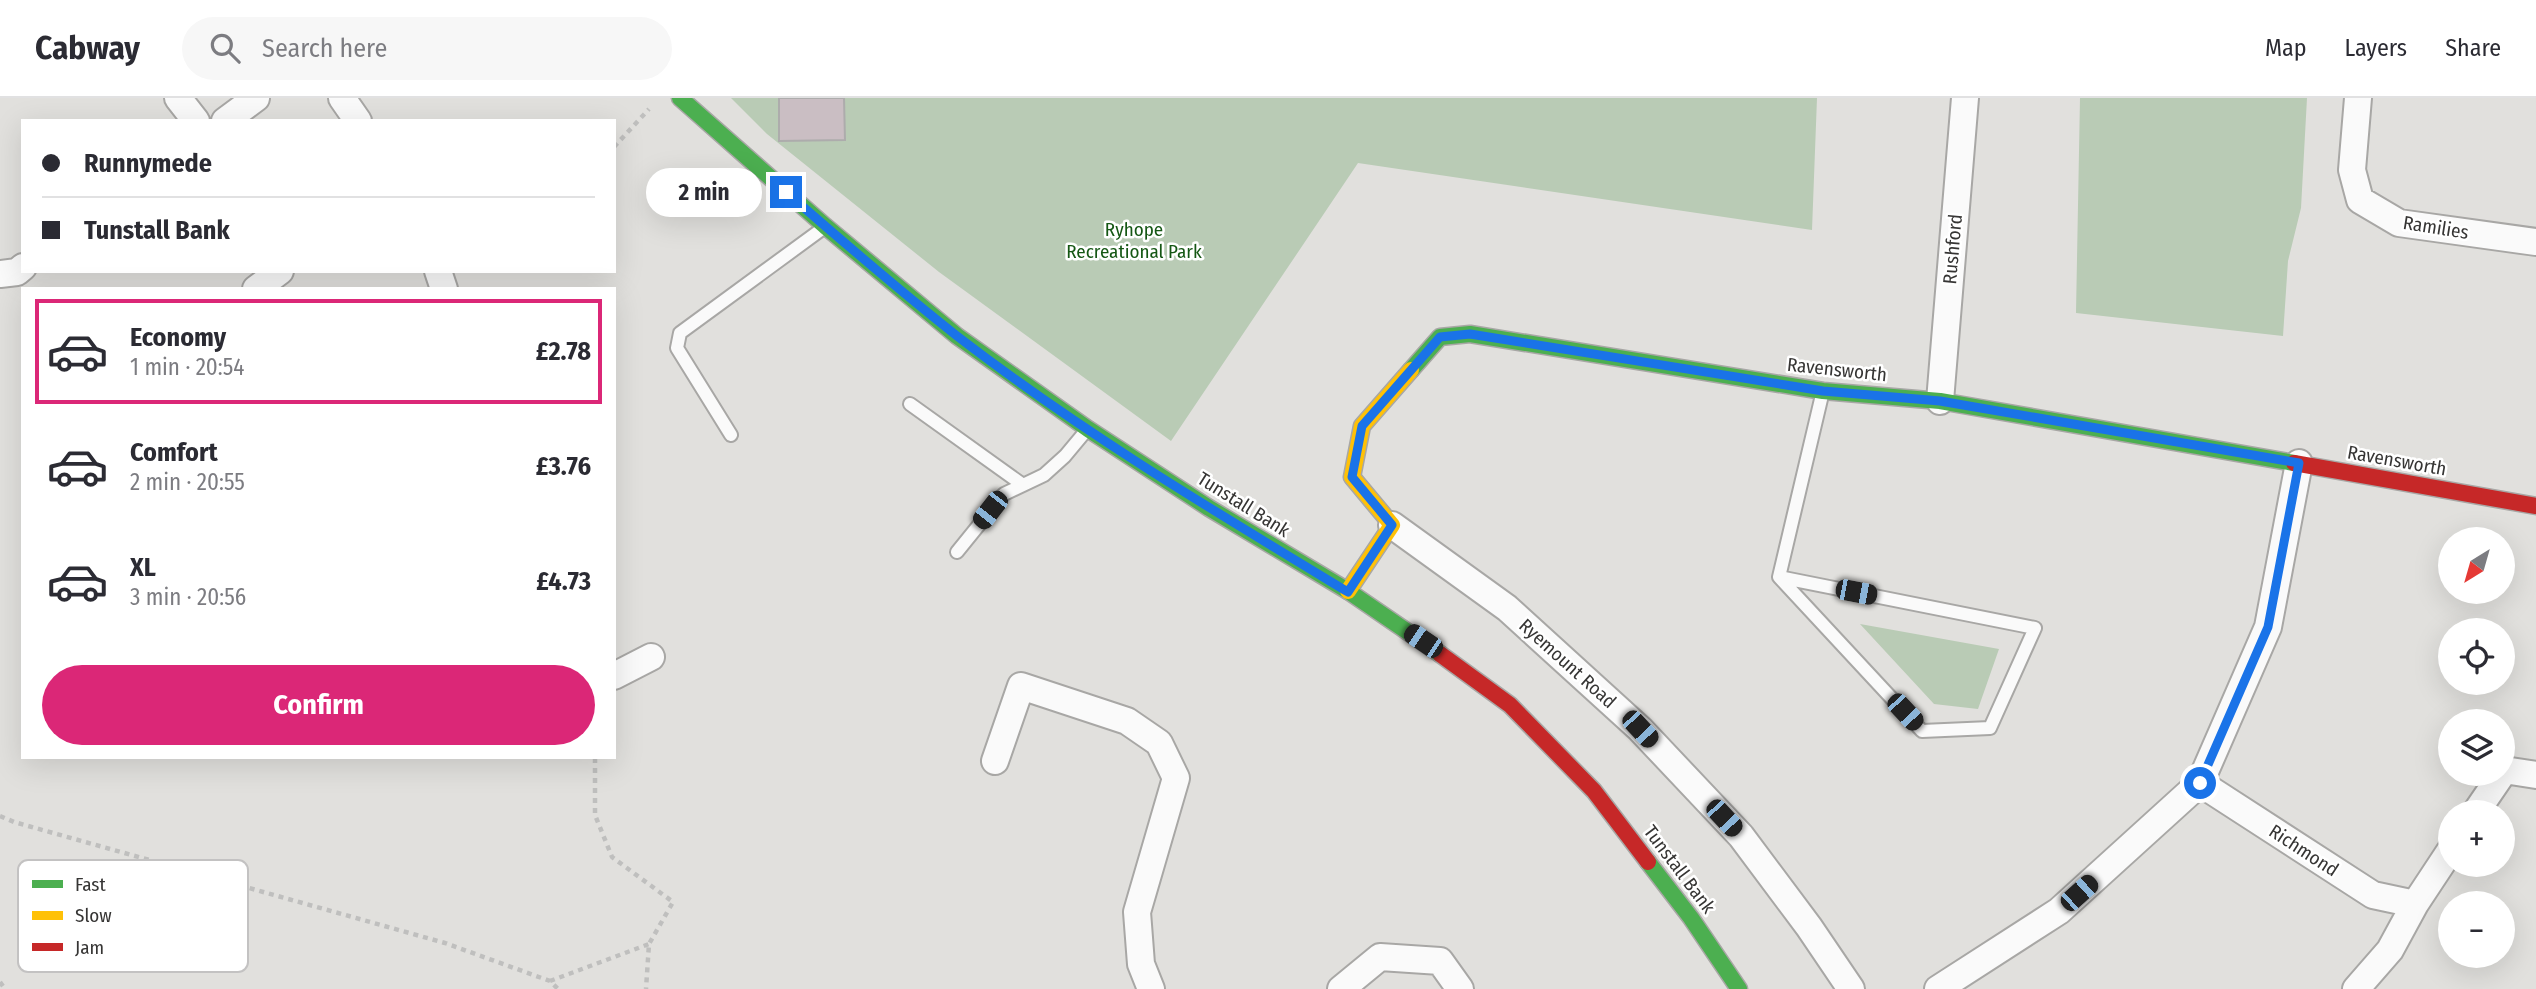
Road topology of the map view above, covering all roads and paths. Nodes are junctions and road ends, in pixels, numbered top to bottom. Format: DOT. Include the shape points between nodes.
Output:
graph roads {
  1 [pos="178,98"];
  2 [pos="257,98"];
  3 [pos="342,98"];
  4 [pos="680,98"];
  5 [pos="1965,98"];
  6 [pos="2358,98"];
  7 [pos="650,108"];
  8 [pos="194,119"];
  9 [pos="228,119"];
  10 [pos="357,119"];
  11 [pos="616,145"];
  12 [pos="825,226"];
  13 [pos="2536,242"];
  14 [pos="277,273"];
  15 [pos="259,287"];
  16 [pos="1823,391"];
  17 [pos="1940,401"];
  18 [pos="910,404"];
  19 [pos="1088,429"];
  20 [pos="731,435"];
  21 [pos="2299,463"];
  22 [pos="1023,485"];
  23 [pos="2536,506"];
  24 [pos="1392,525"];
  25 [pos="957,552"];
  26 [pos="1779,577"];
  27 [pos="1348,592"];
  28 [pos="651,657"];
  29 [pos="616,675"];
  30 [pos="596,759"];
  31 [pos="995,761"];
  32 [pos="2515,772"];
  33 [pos="2536,775"];
  34 [pos="2200,783"];
  35 [pos="0,816"];
  36 [pos="149,860"];
  37 [pos="2438,869"];
  38 [pos="248,888"];
  39 [pos="2415,904"];
  40 [pos="649,944"];
  41 [pos="550,981"];
  42 [pos="0,982"];
  43 [pos="5,989"];
  44 [pos="558,989"];
  45 [pos="646,989"];
  46 [pos="1151,989"];
  47 [pos="1341,989"];
  48 [pos="1460,989"];
  49 [pos="1739,989"];
  50 [pos="1851,989"];
  51 [pos="1938,989"];
  52 [pos="2356,989"];
  1 -- 8 [label="street"];
  2 -- 9 [label="street"];
  3 -- 10 [label="street"];
  4 -- 12 [label="street, Tunstall Bank"];
  5 -- 17 [label="street, Rushford"];
  6 -- 13 [label="street, Ramilies" via="2353,170 2360,200 2399,223"];
  7 -- 11 [label="path"];
  12 -- 19 [label="street, Tunstall Bank" via="957,336"];
  12 -- 20 [label="lane" via="680,333 677,348"];
  14 -- 15 [label="street"];
  16 -- 17 [label="street, Ravensworth"];
  16 -- 24 [label="street, Ravensworth" via="1470,334 1440,337 1362,426 1352,477"];
  16 -- 26 [label="lane"];
  17 -- 21 [label="street, Ravensworth"];
  18 -- 22 [label="lane"];
  19 -- 22 [label="lane" via="1065,457"];
  19 -- 27 [label="street, Tunstall Bank"];
  21 -- 23 [label="street, Ravensworth"];
  21 -- 34 [label="street" via="2268,627"];
  22 -- 25 [label="lane" via="1004,494"];
  24 -- 27 [label="street"];
  24 -- 50 [label="street, Ryemount Road" via="1507,608 1640,729 1741,836"];
  26 -- 26 [label="lane" via="1922,732 1990,728 2035,628"];
  27 -- 49 [label="street, Tunstall Bank" via="1510,705 1594,791"];
  28 -- 29 [label="street"];
  30 -- 40 [label="path" via="595,815 612,857 673,902"];
  31 -- 46 [label="street" via="1021,686 1127,721 1159,743 1176,778 1137,912 1141,964"];
  32 -- 33 [label="street"];
  34 -- 39 [label="street, Richmond" via="2373,895"];
  34 -- 51 [label="street" via="2059,911"];
  35 -- 36 [label="path"];
  37 -- 39 [label="street"];
  38 -- 41 [label="path" via="445,943"];
  39 -- 52 [label="street" via="2390,950"];
  40 -- 41 [label="path"];
  40 -- 45 [label="path"];
  41 -- 44 [label="path"];
  42 -- 43 [label="path"];
  47 -- 48 [label="street" via="1380,957 1440,961"];
}
